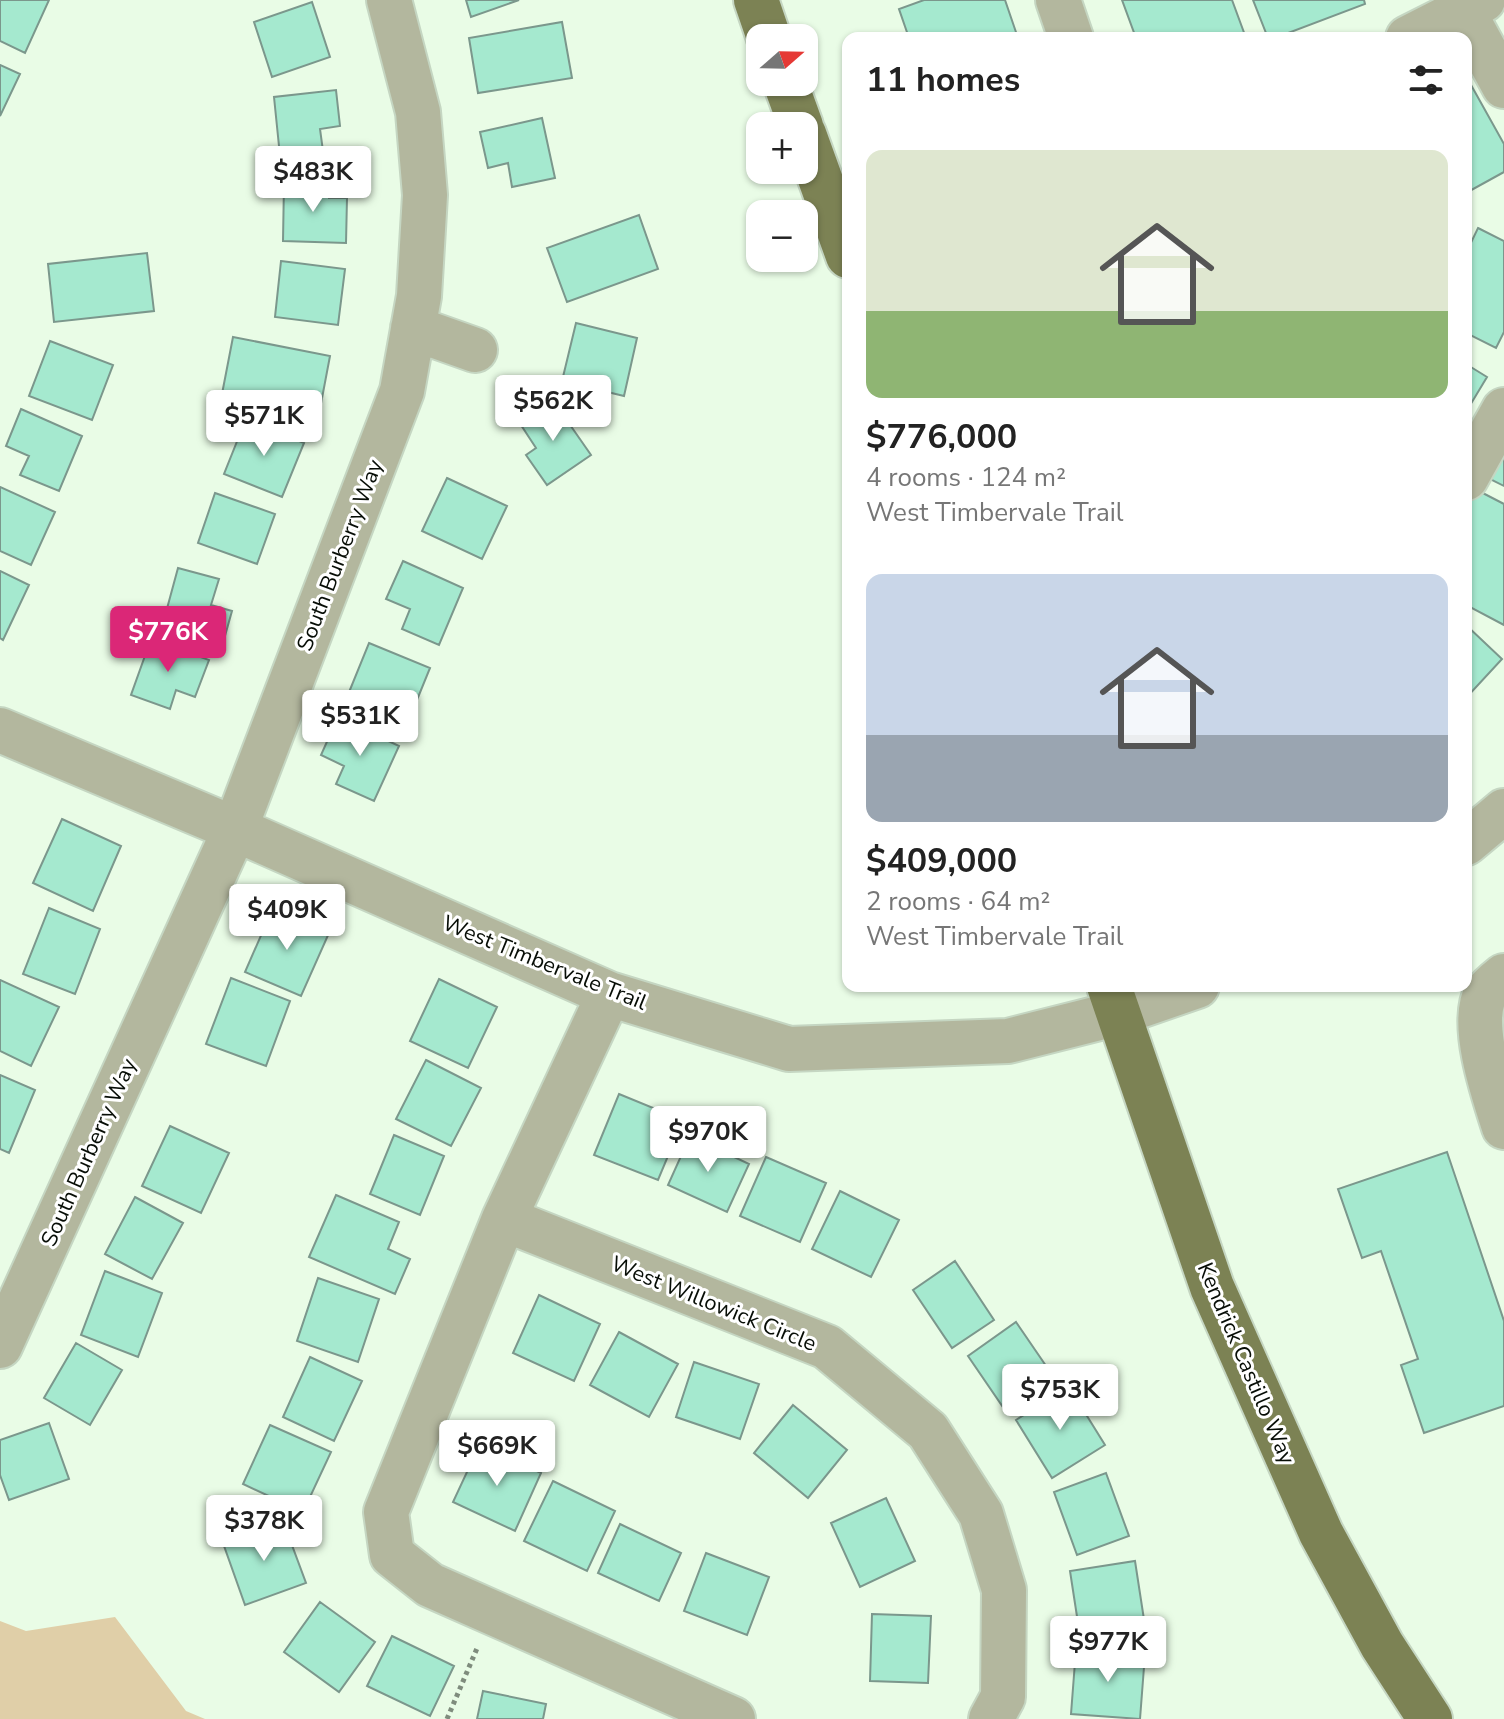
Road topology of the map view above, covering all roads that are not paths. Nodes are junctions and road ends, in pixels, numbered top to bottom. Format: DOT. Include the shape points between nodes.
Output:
graph roads {
  1 [pos="389,0"];
  2 [pos="756,0"];
  3 [pos="1058,0"];
  4 [pos="1473,5"];
  5 [pos="764,24"];
  6 [pos="1069,32"];
  7 [pos="1420,32"];
  8 [pos="1504,86"];
  9 [pos="818,173"];
  10 [pos="842,239"];
  11 [pos="413,328"];
  12 [pos="475,350"];
  13 [pos="1504,410"];
  14 [pos="1472,467"];
  15 [pos="0,730"];
  16 [pos="1504,811"];
  17 [pos="235,829"];
  18 [pos="1472,838"];
  19 [pos="1504,976"];
  20 [pos="1161,992"];
  21 [pos="609,994"];
  22 [pos="1114,1000"];
  23 [pos="1504,1127"];
  24 [pos="504,1219"];
  25 [pos="0,1346"];
  26 [pos="733,1719"];
  27 [pos="991,1719"];
  28 [pos="1430,1719"];
  1 -- 11 [label="street, South Burberry Way" via="418,112 425,195"];
  2 -- 5 [label="main road"];
  3 -- 6 [label="street"];
  4 -- 7 [label="street"];
  4 -- 8 [label="street"];
  9 -- 10 [label="main road"];
  11 -- 12 [label="street"];
  11 -- 17 [label="street, South Burberry Way" via="402,391"];
  13 -- 14 [label="street"];
  15 -- 17 [label="street, West Timbervale Trail"];
  16 -- 18 [label="street"];
  17 -- 21 [label="street, West Timbervale Trail"];
  17 -- 25 [label="street, South Burberry Way"];
  19 -- 23 [label="street" via="1485,994 1481,1018 1488,1075"];
  20 -- 22 [label="street, West Timbervale Trail"];
  21 -- 22 [label="street, West Timbervale Trail" via="789,1049 1008,1041"];
  21 -- 24 [label="street"];
  22 -- 28 [label="main road, Kendrick Castillo Way" via="1212,1287 1279,1440 1321,1533"];
  24 -- 26 [label="street" via="386,1512 392,1555 430,1585"];
  24 -- 27 [label="street, West Willowick Circle" via="827,1347 928,1431 981,1514 1004,1590 1003,1697"];
}
